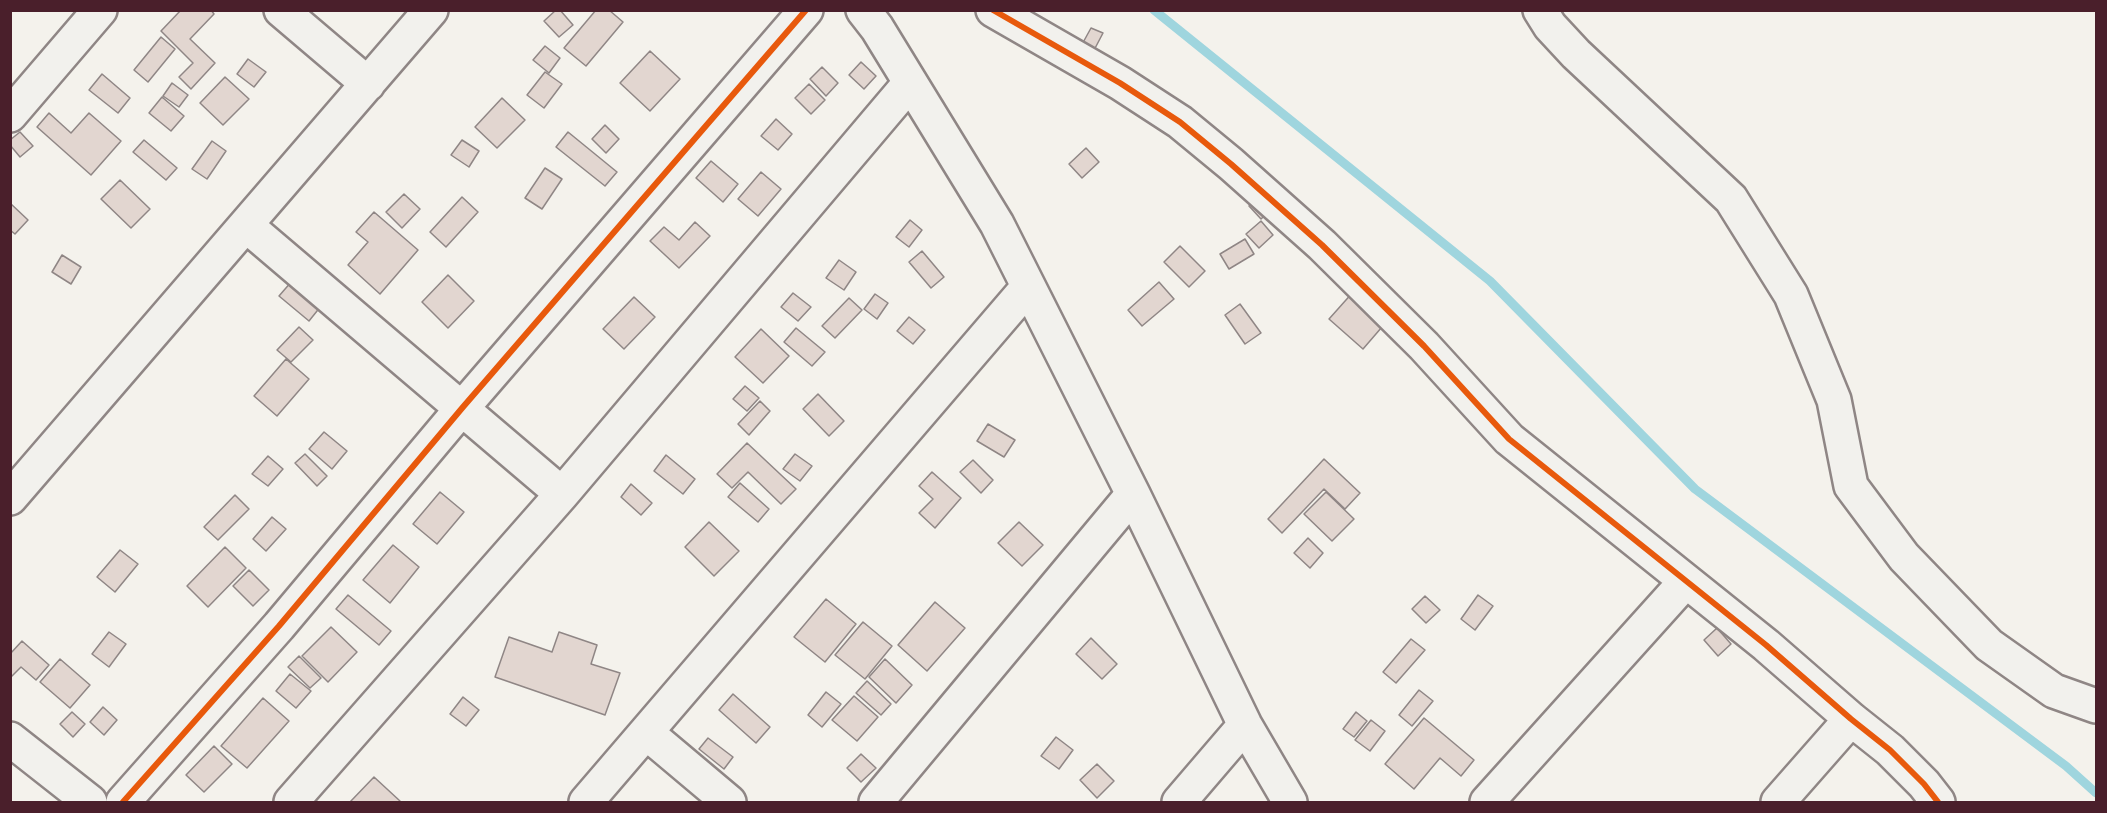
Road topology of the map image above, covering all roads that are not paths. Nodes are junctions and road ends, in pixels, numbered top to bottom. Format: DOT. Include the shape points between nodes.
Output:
graph roads {
  1 [pos="100,10"];
  2 [pos="281,10"];
  3 [pos="430,10"];
  4 [pos="806,10"];
  5 [pos="863,10"];
  6 [pos="993,10"];
  7 [pos="1539,10"];
  8 [pos="910,83"];
  9 [pos="368,84"];
  10 [pos="10,115"];
  11 [pos="247,226"];
  12 [pos="1028,287"];
  13 [pos="463,407"];
  14 [pos="562,494"];
  15 [pos="1133,494"];
  16 [pos="10,498"];
  17 [pos="1686,581"];
  18 [pos="2097,706"];
  19 [pos="1851,719"];
  20 [pos="1245,725"];
  21 [pos="646,733"];
  22 [pos="10,739"];
  23 [pos="90,802"];
  24 [pos="123,802"];
  25 [pos="291,802"];
  26 [pos="586,802"];
  27 [pos="729,802"];
  28 [pos="876,802"];
  29 [pos="1179,802"];
  30 [pos="1290,802"];
  31 [pos="1487,802"];
  32 [pos="1778,802"];
  33 [pos="1938,802"];
  1 -- 10 [label="street"];
  2 -- 9 [label="street"];
  3 -- 9 [label="street"];
  4 -- 13 [label="street"];
  5 -- 8 [label="street"];
  6 -- 17 [label="street" via="1120,83 1180,122 1223,157 1322,245 1416,337 1509,439"];
  7 -- 18 [label="street" via="1576,54 1731,199 1791,295 1834,400 1851,486 1904,557 1989,645 2054,691"];
  8 -- 12 [label="street" via="997,224"];
  8 -- 14 [label="street"];
  9 -- 11 [label="street"];
  11 -- 13 [label="street"];
  11 -- 16 [label="street"];
  12 -- 15 [label="street"];
  12 -- 21 [label="street"];
  13 -- 14 [label="street"];
  13 -- 24 [label="street" via="279,626"];
  14 -- 25 [label="street"];
  15 -- 20 [label="street"];
  15 -- 28 [label="street"];
  17 -- 19 [label="street"];
  17 -- 31 [label="street"];
  19 -- 32 [label="street"];
  19 -- 33 [label="street" via="1890,750"];
  20 -- 29 [label="street"];
  20 -- 30 [label="street"];
  21 -- 26 [label="street"];
  21 -- 27 [label="street"];
  22 -- 23 [label="street"];
}
